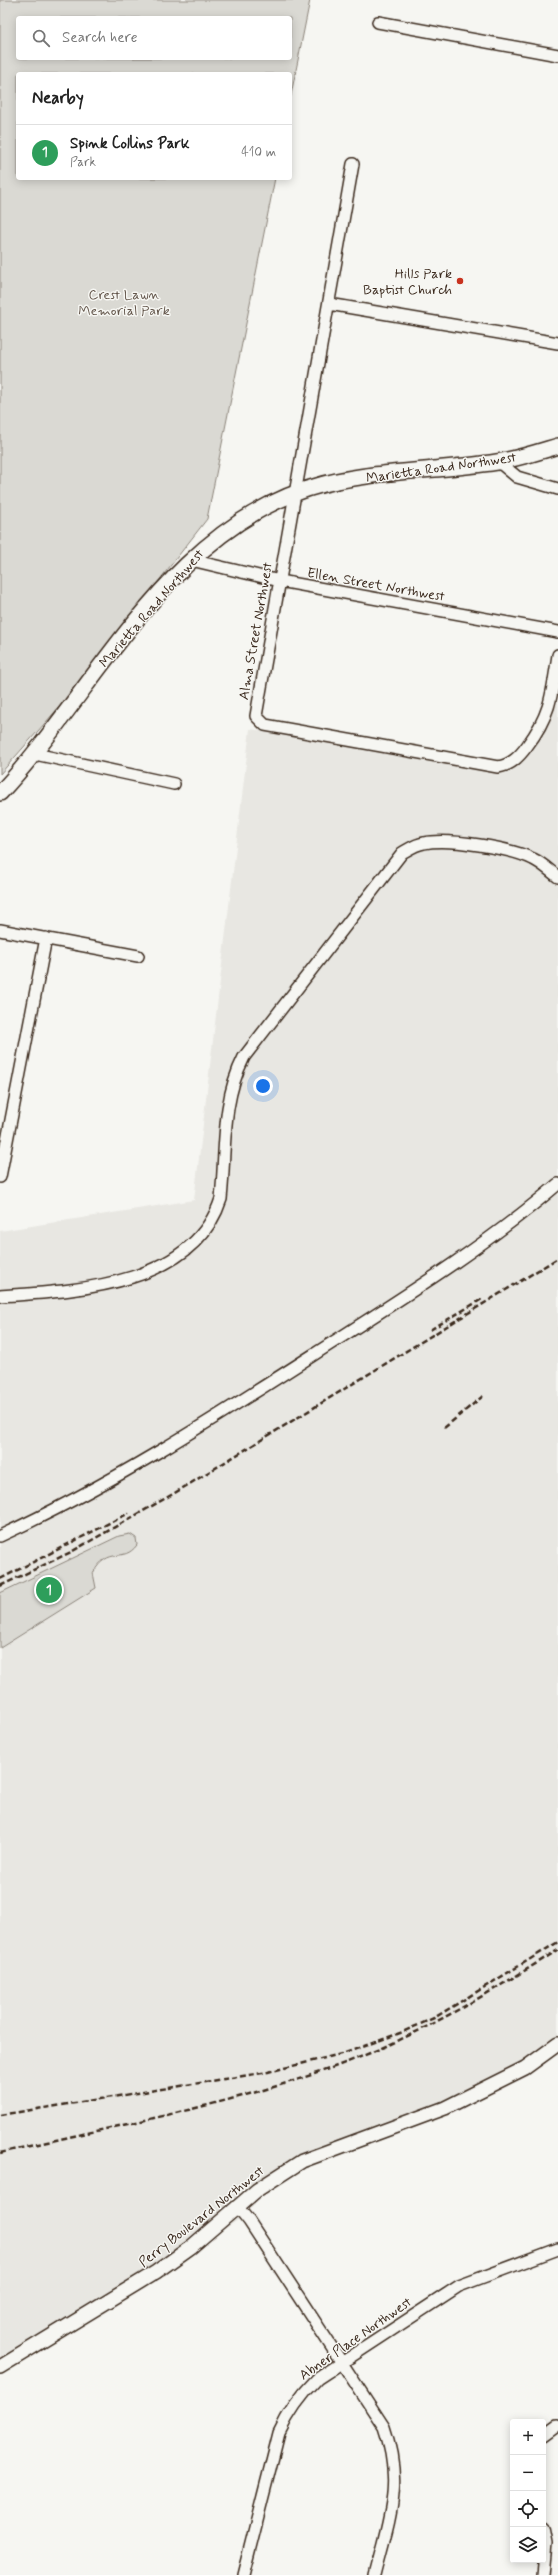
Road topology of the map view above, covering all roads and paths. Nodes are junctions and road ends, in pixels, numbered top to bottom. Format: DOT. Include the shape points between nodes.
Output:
graph roads {
  1 [pos="378,22"];
  2 [pos="558,54"];
  3 [pos="353,164"];
  4 [pos="330,300"];
  5 [pos="558,342"];
  6 [pos="558,446"];
  7 [pos="499,462"];
  8 [pos="558,489"];
  9 [pos="297,492"];
  10 [pos="191,560"];
  11 [pos="280,581"];
  12 [pos="558,632"];
  13 [pos="558,655"];
  14 [pos="34,754"];
  15 [pos="174,784"];
  16 [pos="0,793"];
  17 [pos="558,877"];
  18 [pos="0,930"];
  19 [pos="46,938"];
  20 [pos="138,956"];
  21 [pos="0,1177"];
  22 [pos="558,1184"];
  23 [pos="0,1296"];
  24 [pos="0,1536"];
  25 [pos="558,2044"];
  26 [pos="237,2206"];
  27 [pos="558,2249"];
  28 [pos="342,2362"];
  29 [pos="0,2367"];
  30 [pos="558,2425"];
  31 [pos="546,2434"];
  32 [pos="544,2563"];
  33 [pos="243,2575"];
  34 [pos="375,2575"];
  35 [pos="543,2575"];
  1 -- 2 [label="street"];
  3 -- 4 [label="street, Alma Street Northwest"];
  4 -- 5 [label="street"];
  4 -- 9 [label="street, Alma Street Northwest"];
  6 -- 7 [label="main road, Marietta Road Northwest"];
  7 -- 8 [label="street" via="517,477"];
  7 -- 9 [label="main road, Marietta Road Northwest" via="349,479"];
  9 -- 10 [label="main road, Marietta Road Northwest" via="241,520"];
  9 -- 11 [label="street, Alma Street Northwest"];
  10 -- 11 [label="street, Ellen Street Northwest"];
  10 -- 14 [label="main road, Marietta Road Northwest" via="102,665"];
  11 -- 12 [label="street, Ellen Street Northwest"];
  11 -- 13 [label="street, Alma Street Northwest" via="256,712 261,723 498,767 512,763 540,729 551,702"];
  14 -- 15 [label="street"];
  14 -- 16 [label="main road, Marietta Road Northwest"];
  17 -- 23 [label="street" via="534,859 523,855 458,842 422,843 402,853 244,1057 234,1076 228,1097 221,1199 216,1215 199,1240 154,1267 107,1285"];
  18 -- 19 [label="street"];
  19 -- 20 [label="street"];
  19 -- 21 [label="street"];
  22 -- 24 [label="street" via="508,1227 443,1272 234,1406 53,1512"];
  25 -- 26 [label="street, Perry Boulevard Northwest" via="525,2068 445,2108 302,2161"];
  26 -- 28 [label="street"];
  26 -- 29 [label="street, Perry Boulevard Northwest" via="191,2247 156,2272"];
  27 -- 28 [label="street, Abner Place Northwest" via="459,2286"];
  28 -- 33 [label="street, Abner Place Northwest" via="301,2394 279,2433"];
  28 -- 34 [label="street" via="384,2427 392,2450 395,2474 393,2502"];
  30 -- 31 [label="street"];
  32 -- 35 [label="street"];
}
